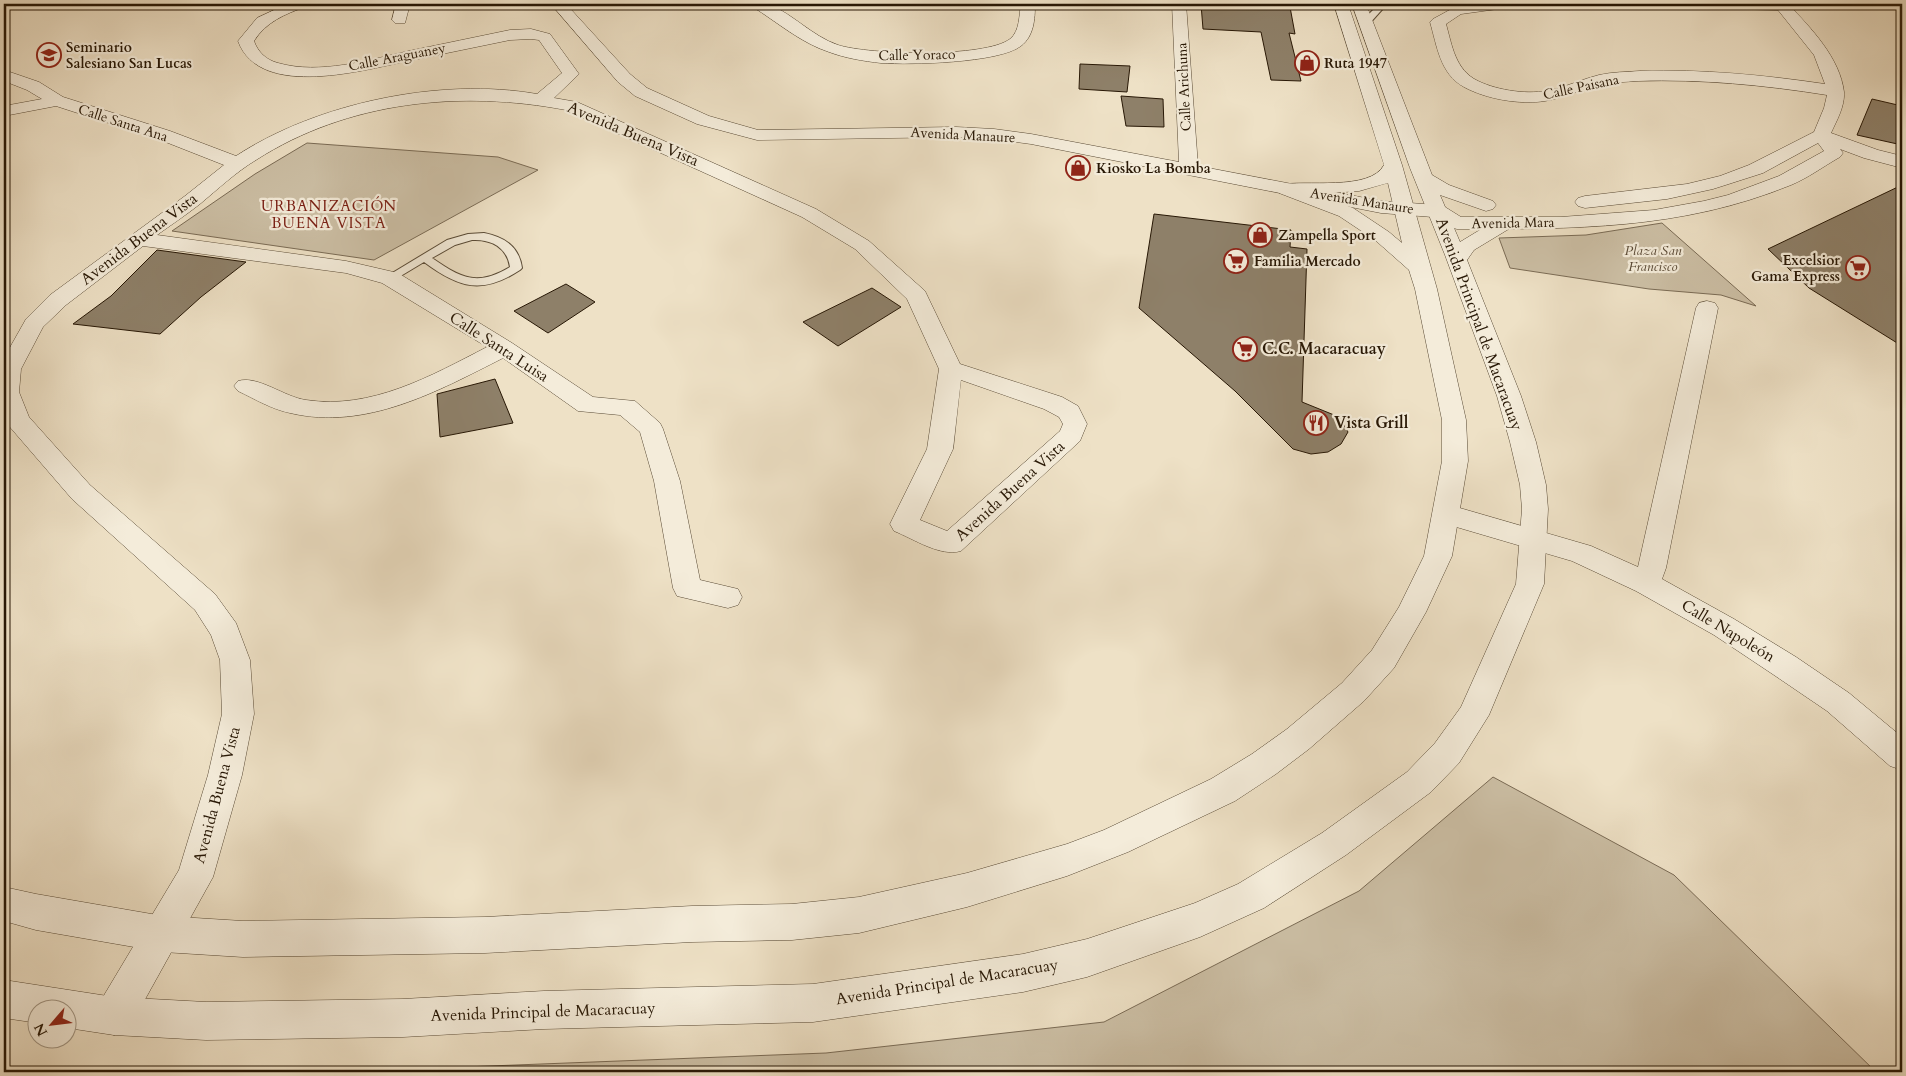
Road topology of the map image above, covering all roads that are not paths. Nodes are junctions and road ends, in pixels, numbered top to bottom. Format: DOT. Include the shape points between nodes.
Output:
graph roads {
  1 [pos="300,4"];
  2 [pos="403,4"];
  3 [pos="558,4"];
  4 [pos="758,4"];
  5 [pos="1028,4"];
  6 [pos="1180,4"];
  7 [pos="1341,4"];
  8 [pos="1359,4"];
  9 [pos="1383,4"];
  10 [pos="1505,4"];
  11 [pos="1685,4"];
  12 [pos="1781,5"];
  13 [pos="400,20"];
  14 [pos="1367,21"];
  15 [pos="4,75"];
  16 [pos="1836,91"];
  17 [pos="542,99"];
  18 [pos="57,101"];
  19 [pos="4,111"];
  20 [pos="1821,135"];
  21 [pos="1902,149"];
  22 [pos="1902,162"];
  23 [pos="239,164"];
  24 [pos="1393,165"];
  25 [pos="1189,170"];
  26 [pos="1424,179"];
  27 [pos="1286,189"];
  28 [pos="1567,203"];
  29 [pos="1486,205"];
  30 [pos="1404,209"];
  31 [pos="1438,211"];
  32 [pos="1506,214"];
  33 [pos="139,239"];
  34 [pos="425,258"];
  35 [pos="1457,260"];
  36 [pos="1419,268"];
  37 [pos="390,278"];
  38 [pos="1707,308"];
  39 [pos="504,348"];
  40 [pos="950,370"];
  41 [pos="246,386"];
  42 [pos="1446,514"];
  43 [pos="1534,539"];
  44 [pos="1646,583"];
  45 [pos="728,597"];
  46 [pos="1902,756"];
  47 [pos="4,904"];
  48 [pos="163,934"];
  49 [pos="4,999"];
  50 [pos="28,1003"];
  51 [pos="78,1011"];
  52 [pos="114,1016"];
  1 -- 17 [label="street, Calle Araguaney" via="263,19 252,29 246,41 249,51 274,68 320,70 378,62 510,35 531,34 544,37 571,74"];
  2 -- 13 [label="street"];
  3 -- 25 [label="street, Avenida Manaure" via="624,78 641,92 703,120 757,134 812,137 920,132 994,134"];
  4 -- 5 [label="street, Calle Yoraco" via="827,46 866,56 898,58 1008,48 1016,43 1026,27"];
  6 -- 25 [label="street, Calle Arichuna"];
  7 -- 24 [label="street, Avenida Principal de Macaracuay"];
  8 -- 14 [label="street, Avenida Principal de Macaracuay"];
  9 -- 14 [label="lane"];
  10 -- 16 [label="street, Calle Paisana" via="1456,10 1438,22 1448,58 1455,72 1465,81 1515,95 1544,96 1601,80 1647,76 1730,78"];
  11 -- 12 [label="street"];
  12 -- 16 [label="street" via="1823,54"];
  14 -- 26 [label="street, Avenida Principal de Macaracuay"];
  15 -- 18 [label="street" via="33,86"];
  16 -- 20 [label="street" via="1834,107"];
  17 -- 23 [label="street, Avenida Buena Vista" via="456,94 415,98 341,116 297,131"];
  17 -- 40 [label="street, Avenida Buena Vista" via="580,109 700,162 808,213 862,245 917,296"];
  18 -- 19 [label="street, Calle Santa Ana"];
  18 -- 23 [label="street, Calle Santa Ana"];
  20 -- 21 [label="street"];
  20 -- 22 [label="street"];
  20 -- 28 [label="street, Avenida Mara" via="1721,182 1650,197"];
  20 -- 32 [label="street, Avenida Mara" via="1834,153 1786,180 1735,200 1654,216 1561,222"];
  23 -- 33 [label="street, Avenida Buena Vista"];
  24 -- 27 [label="street" via="1388,175 1371,183"];
  24 -- 30 [label="street, Avenida Principal de Macaracuay"];
  25 -- 27 [label="street, Avenida Manaure"];
  26 -- 29 [label="street"];
  26 -- 31 [label="street, Avenida Principal de Macaracuay"];
  27 -- 30 [label="street, Avenida Manaure"];
  27 -- 36 [label="street" via="1346,212 1382,236"];
  29 -- 31 [label="street, Avenida Mara" via="1449,205"];
  29 -- 32 [label="street, Avenida Mara"];
  30 -- 31 [label="street, Avenida Manaure"];
  30 -- 36 [label="street, Avenida Principal de Macaracuay"];
  31 -- 32 [label="street, Avenida Mara" via="1457,223"];
  31 -- 35 [label="street, Avenida Principal de Macaracuay"];
  32 -- 35 [label="street" via="1467,246"];
  33 -- 37 [label="street, Calle Santa Luisa" via="328,264"];
  33 -- 48 [label="street, Avenida Buena Vista" via="58,300 34,324 9,369 7,392 18,420 81,492 205,602 225,631 235,660 238,714 225,775 195,877"];
  34 -- 34 [label="lane" via="467,237 489,237 505,244 515,257 516,268 504,277 465,283"];
  34 -- 37 [label="lane"];
  35 -- 43 [label="street, Avenida Principal de Macaracuay" via="1509,396 1523,442 1536,509"];
  36 -- 42 [label="street, Avenida Principal de Macaracuay" via="1455,433 1455,461"];
  37 -- 39 [label="street, Calle Santa Luisa"];
  38 -- 44 [label="street" via="1652,568"];
  39 -- 41 [label="street" via="404,396 346,408 317,410 291,405"];
  39 -- 45 [label="street, Calle Santa Luisa" via="587,405 626,407 651,429 668,481 687,588"];
  40 -- 40 [label="street, Avenida Buena Vista" via="940,450 904,524 951,544 1071,435 1075,424 1069,412 1053,403"];
  42 -- 43 [label="street, Calle Napoleón"];
  42 -- 48 [label="street, Avenida Principal de Macaracuay" via="1438,556 1411,612 1383,659 1353,692 1271,759 1223,790 1116,841 1067,860 967,890 859,915 792,922 339,939 243,939"];
  43 -- 44 [label="street, Calle Napoleón" via="1581,553"];
  43 -- 52 [label="street, Avenida Principal de Macaracuay" via="1530,584 1473,715 1447,753 1419,782 1334,844 1251,896 1200,919 1087,958 1014,975 814,1003 544,1010 403,1018 206,1021"];
  44 -- 46 [label="street, Calle Napoleón" via="1785,666 1838,702"];
  47 -- 48 [label="street, Avenida Principal de Macaracuay"];
  48 -- 52 [label="street, Avenida Buena Vista"];
  49 -- 50 [label="street"];
  51 -- 52 [label="street, Avenida Principal de Macaracuay"];
}
